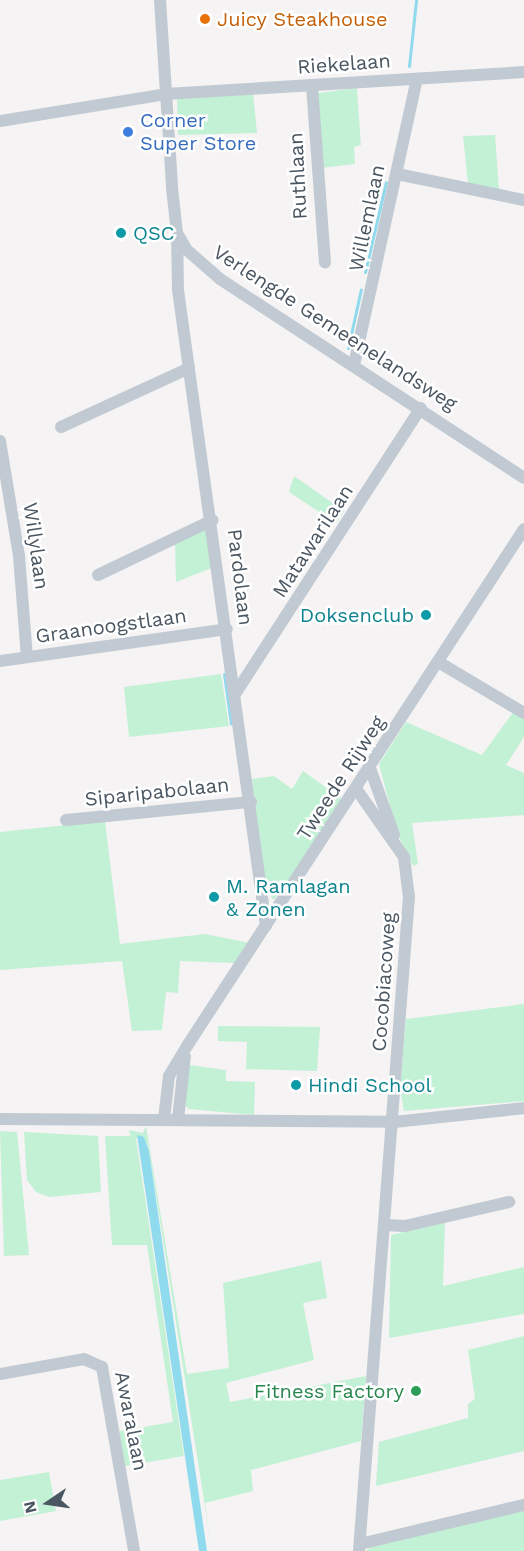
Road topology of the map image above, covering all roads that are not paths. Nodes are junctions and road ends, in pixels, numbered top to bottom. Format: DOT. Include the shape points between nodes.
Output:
graph roads {
  1 [pos="160,0"];
  2 [pos="524,72"];
  3 [pos="417,79"];
  4 [pos="312,86"];
  5 [pos="166,94"];
  6 [pos="0,121"];
  7 [pos="397,174"];
  8 [pos="524,200"];
  9 [pos="177,233"];
  10 [pos="325,263"];
  11 [pos="354,365"];
  12 [pos="189,368"];
  13 [pos="421,408"];
  14 [pos="61,427"];
  15 [pos="0,441"];
  16 [pos="524,478"];
  17 [pos="213,520"];
  18 [pos="524,529"];
  19 [pos="98,575"];
  20 [pos="227,629"];
  21 [pos="27,657"];
  22 [pos="0,661"];
  23 [pos="440,663"];
  24 [pos="235,694"];
  25 [pos="524,713"];
  26 [pos="370,768"];
  27 [pos="357,790"];
  28 [pos="251,802"];
  29 [pos="66,820"];
  30 [pos="399,850"];
  31 [pos="266,926"];
  32 [pos="186,1046"];
  33 [pos="524,1108"];
  34 [pos="0,1119"];
  35 [pos="164,1119"];
  36 [pos="178,1119"];
  37 [pos="394,1122"];
  38 [pos="509,1202"];
  39 [pos="385,1225"];
  40 [pos="0,1374"];
  41 [pos="524,1505"];
  42 [pos="359,1547"];
  43 [pos="134,1551"];
  1 -- 5 [label="street"];
  2 -- 3 [label="street, Riekelaan"];
  3 -- 4 [label="street, Riekelaan"];
  3 -- 7 [label="street, Willemlaan"];
  4 -- 5 [label="street, Riekelaan"];
  4 -- 10 [label="street, Ruthlaan"];
  5 -- 6 [label="street, Riekelaan"];
  5 -- 9 [label="street"];
  7 -- 8 [label="street"];
  7 -- 11 [label="street, Willemlaan"];
  9 -- 11 [label="street, Verlengde Gemeenelandsweg" via="198,263"];
  9 -- 12 [label="street, Pardolaan"];
  11 -- 13 [label="street, Verlengde Gemeenelandsweg"];
  12 -- 14 [label="street"];
  12 -- 17 [label="street, Pardolaan"];
  13 -- 16 [label="street, Verlengde Gemeenelandsweg"];
  13 -- 24 [label="street, Matawarilaan"];
  15 -- 21 [label="street, Willylaan" via="19,556"];
  17 -- 19 [label="street"];
  17 -- 20 [label="street, Pardolaan"];
  18 -- 23 [label="street, Tweede Rijweg"];
  20 -- 21 [label="street, Graanoogstlaan"];
  20 -- 24 [label="street, Pardolaan"];
  21 -- 22 [label="street, Graanoogstlaan"];
  23 -- 25 [label="street"];
  23 -- 26 [label="street, Tweede Rijweg"];
  24 -- 28 [label="street, Pardolaan"];
  26 -- 27 [label="street, Tweede Rijweg"];
  26 -- 30 [label="street, Cocobiacoweg"];
  27 -- 30 [label="street, Cocobiacoweg"];
  27 -- 31 [label="street, Tweede Rijweg"];
  28 -- 29 [label="street, Siparipabolaan"];
  28 -- 31 [label="street, Pardolaan"];
  30 -- 37 [label="street, Cocobiacoweg" via="407,867 409,896"];
  31 -- 32 [label="street, Tweede Rijweg"];
  32 -- 35 [label="street, Tweede Rijweg" via="169,1076"];
  32 -- 36 [label="street, Tweede Rijweg"];
  33 -- 37 [label="street"];
  34 -- 35 [label="street"];
  35 -- 36 [label="street"];
  36 -- 37 [label="street"];
  37 -- 39 [label="street, Cocobiacoweg"];
  38 -- 39 [label="street" via="405,1226"];
  39 -- 42 [label="street, Cocobiacoweg"];
  40 -- 43 [label="street, Awaralaan" via="84,1359 102,1367"];
  41 -- 42 [label="street"];
}
